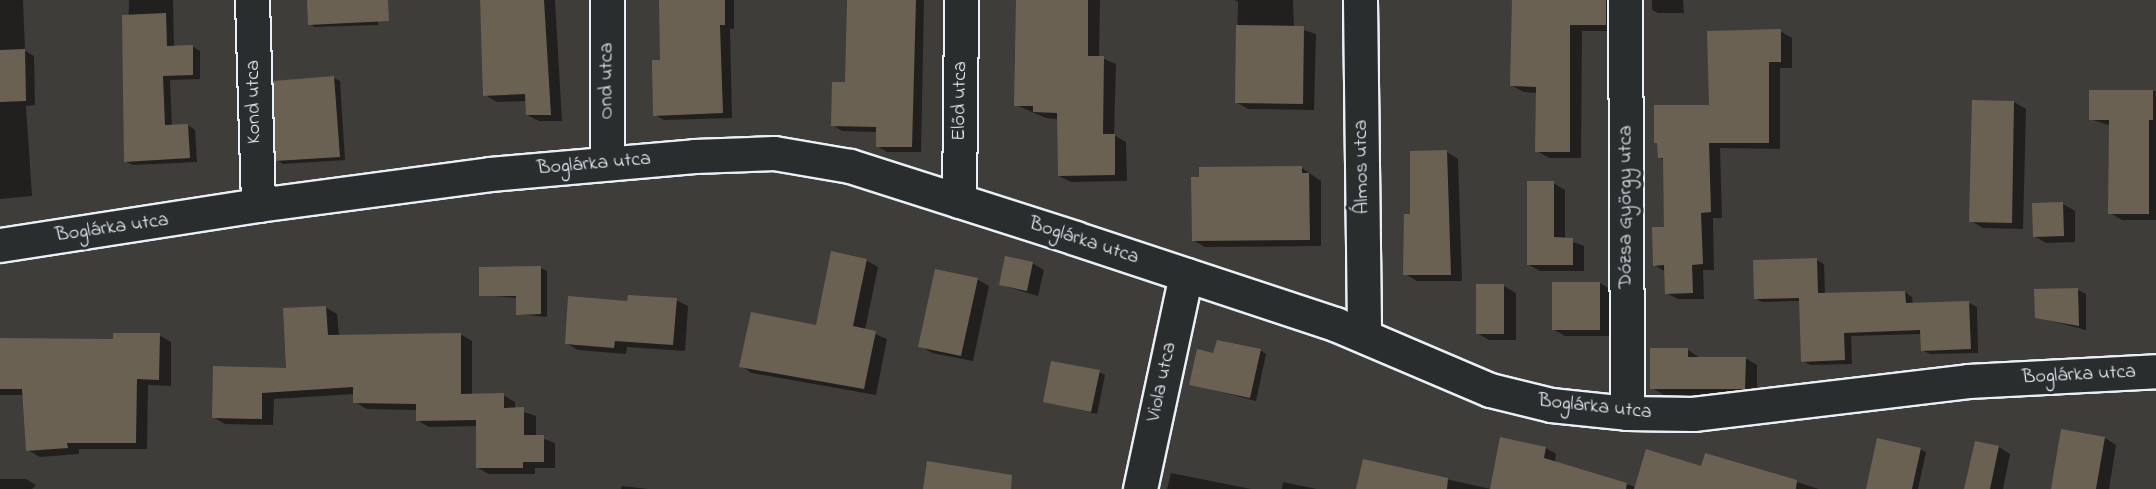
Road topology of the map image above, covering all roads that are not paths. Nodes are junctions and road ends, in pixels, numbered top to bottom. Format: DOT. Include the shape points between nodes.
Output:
graph roads {
  1 [pos="252,0"];
  2 [pos="607,0"];
  3 [pos="961,0"];
  4 [pos="1360,0"];
  5 [pos="1625,0"];
  6 [pos="607,162"];
  7 [pos="959,201"];
  8 [pos="258,205"];
  9 [pos="0,245"];
  10 [pos="1186,275"];
  11 [pos="1364,335"];
  12 [pos="2156,371"];
  13 [pos="1627,413"];
  14 [pos="1140,489"];
  1 -- 8 [label="street, Kond utca"];
  2 -- 6 [label="street, Ond utca"];
  3 -- 7 [label="street, Előd utca"];
  4 -- 11 [label="street, Álmos utca"];
  5 -- 13 [label="street, Dózsa György utca"];
  6 -- 7 [label="street, Boglárka utca" via="735,153 803,155"];
  6 -- 8 [label="street, Boglárka utca"];
  7 -- 10 [label="street, Boglárka utca"];
  8 -- 9 [label="street, Boglárka utca"];
  10 -- 11 [label="street, Boglárka utca"];
  10 -- 14 [label="street, Viola utca"];
  11 -- 13 [label="street, Boglárka utca" via="1490,390 1551,405"];
  12 -- 13 [label="street, Boglárka utca" via="1968,381 1693,414"];
}
